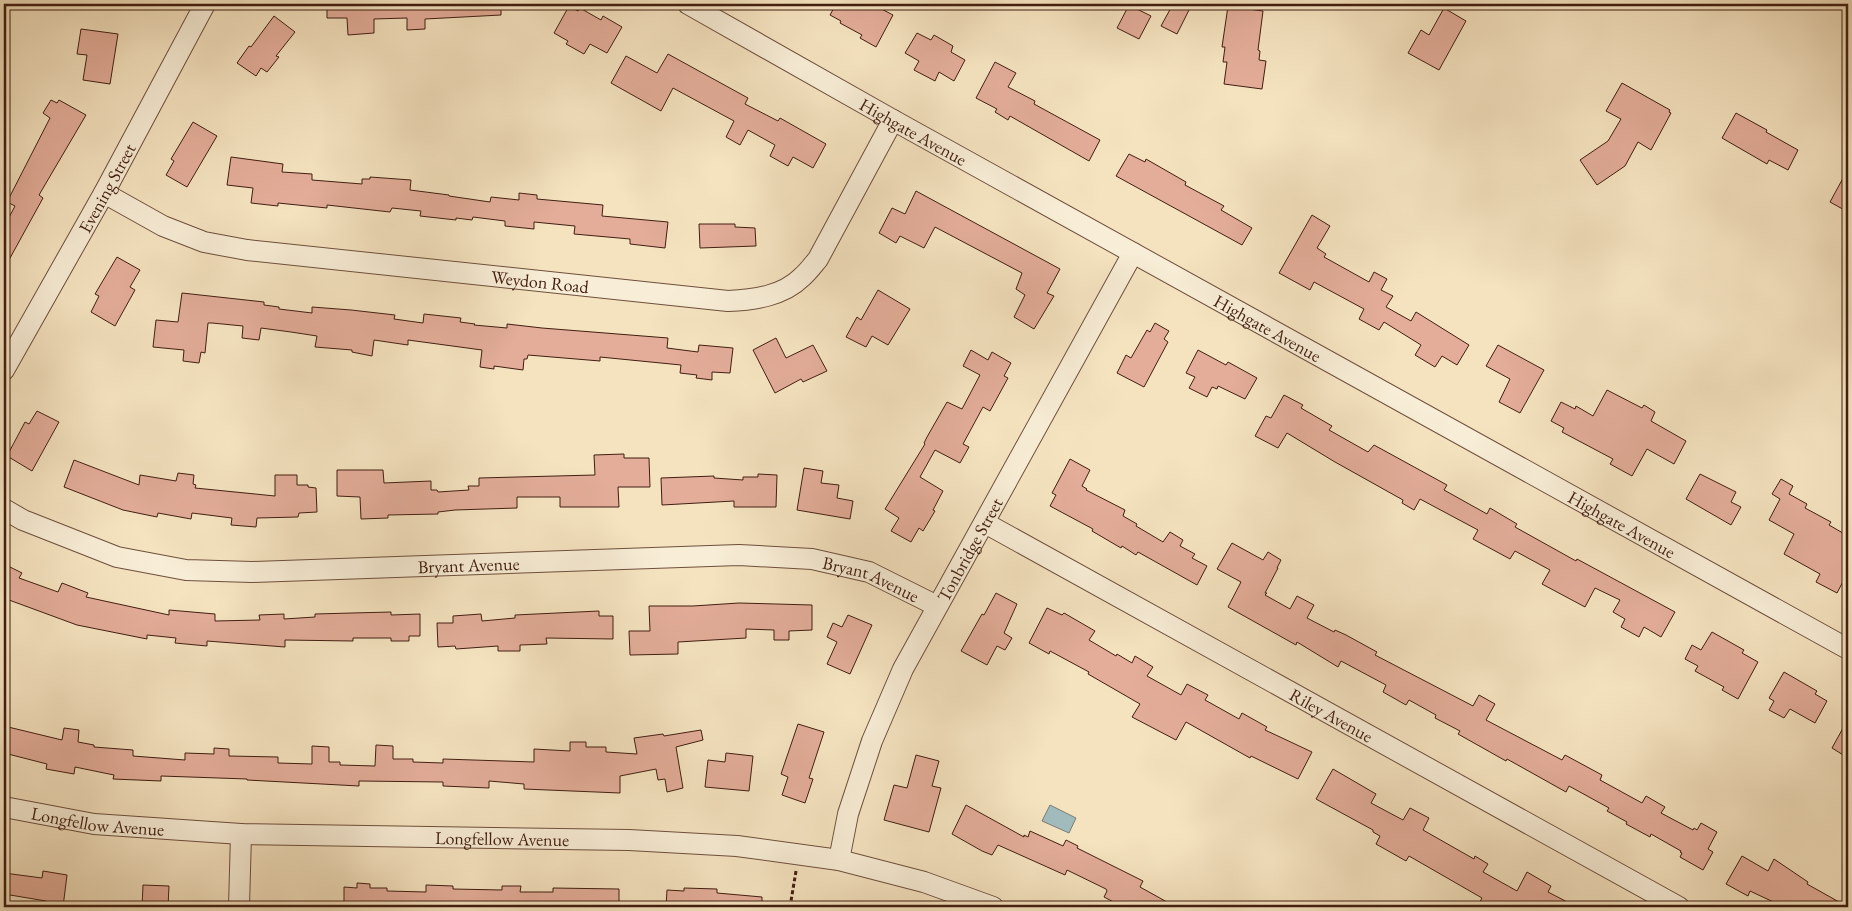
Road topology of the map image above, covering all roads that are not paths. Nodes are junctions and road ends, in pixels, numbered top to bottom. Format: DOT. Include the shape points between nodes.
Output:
graph roads {
  1 [pos="205,4"];
  2 [pos="688,4"];
  3 [pos="893,120"];
  4 [pos="104,193"];
  5 [pos="1133,253"];
  6 [pos="4,370"];
  7 [pos="4,509"];
  8 [pos="985,523"];
  9 [pos="937,606"];
  10 [pos="1848,649"];
  11 [pos="4,808"];
  12 [pos="241,834"];
  13 [pos="839,860"];
  14 [pos="239,907"];
  15 [pos="993,907"];
  16 [pos="1679,907"];
  1 -- 4 [label="street, Evening Street"];
  2 -- 3 [label="street, Highgate Avenue"];
  3 -- 4 [label="street, Weydon Road" via="818,258 802,278 779,292 754,300 728,301 248,250 204,242 163,226"];
  3 -- 5 [label="street, Highgate Avenue"];
  4 -- 6 [label="street, Evening Street"];
  5 -- 8 [label="street, Tonbridge Street"];
  5 -- 10 [label="street, Highgate Avenue"];
  7 -- 9 [label="street, Bryant Avenue" via="23,520 117,557 186,570 252,572 739,555 812,558 869,572"];
  8 -- 9 [label="street, Tonbridge Street"];
  8 -- 16 [label="street, Riley Avenue"];
  9 -- 13 [label="street, Tonbridge Street" via="903,669 872,741 848,814"];
  11 -- 12 [label="street, Longfellow Avenue" via="94,824"];
  12 -- 13 [label="street, Longfellow Avenue" via="629,840 737,846"];
  12 -- 14 [label="street"];
  13 -- 15 [label="street, Longfellow Avenue" via="924,882"];
}
